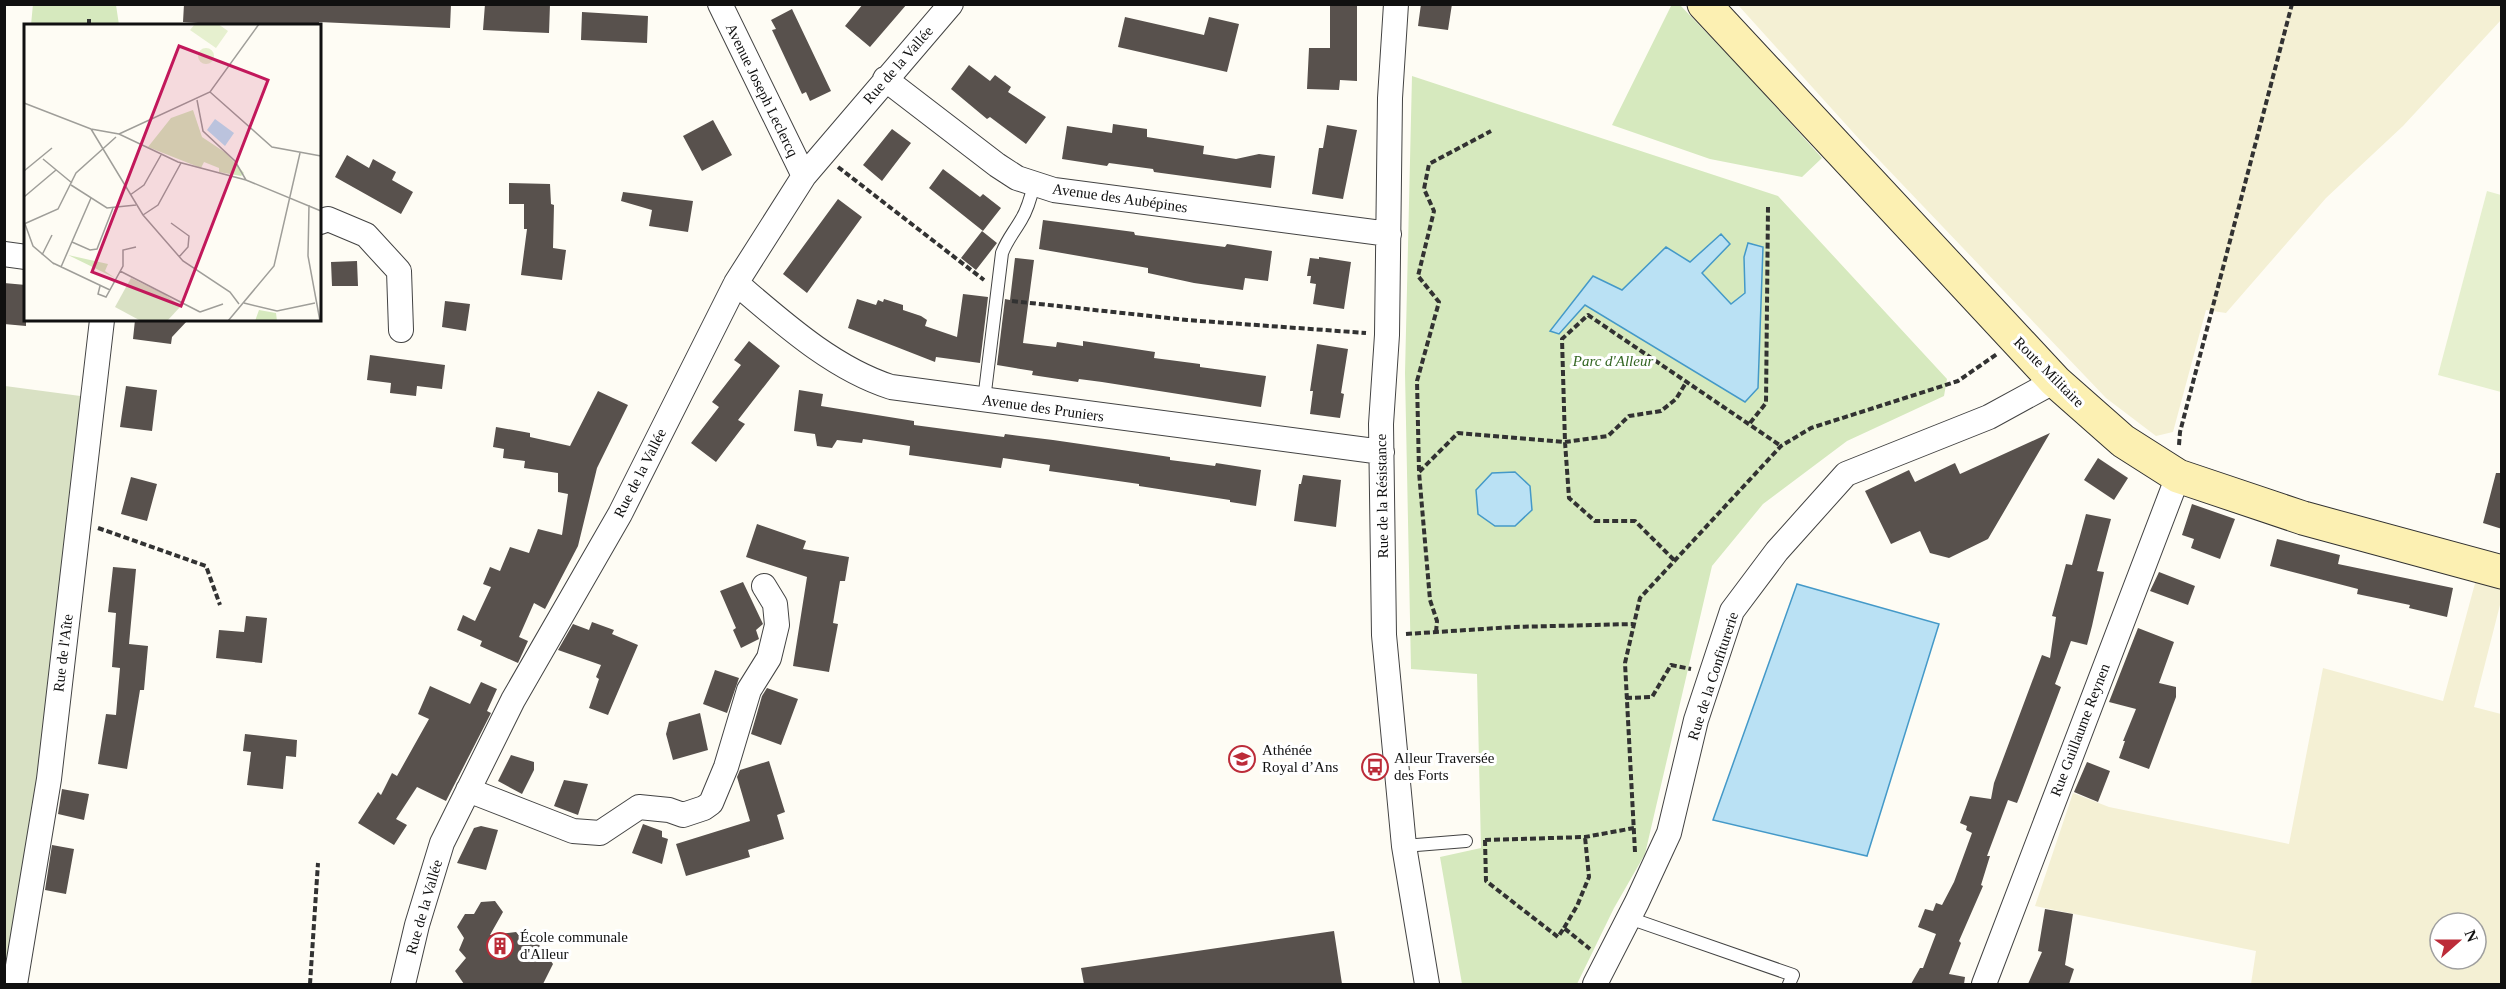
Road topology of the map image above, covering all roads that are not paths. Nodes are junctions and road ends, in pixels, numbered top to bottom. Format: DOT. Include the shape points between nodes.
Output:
graph roads {
  1 [pos="720,4"];
  2 [pos="951,4"];
  3 [pos="1396,4"];
  4 [pos="1704,4"];
  5 [pos="885,79"];
  6 [pos="804,176"];
  7 [pos="1034,184"];
  8 [pos="321,222"];
  9 [pos="1389,234"];
  10 [pos="4,254"];
  11 [pos="24,257"];
  12 [pos="736,283"];
  13 [pos="102,321"];
  14 [pos="401,330"];
  15 [pos="2055,381"];
  16 [pos="984,400"];
  17 [pos="1382,452"];
  18 [pos="2178,476"];
  19 [pos="2502,572"];
  20 [pos="764,586"];
  21 [pos="468,790"];
  22 [pos="1466,841"];
  23 [pos="1404,846"];
  24 [pos="1629,918"];
  25 [pos="15,984"];
  26 [pos="403,984"];
  27 [pos="1427,984"];
  28 [pos="1595,984"];
  29 [pos="1789,984"];
  30 [pos="1984,984"];
  1 -- 6 [label="street, Avenue Joseph Leclercq"];
  2 -- 5 [label="street, Rue de la Vallée"];
  3 -- 9 [label="street, Rue de la Résistance" via="1390,98"];
  4 -- 15 [label="street, Route Militaire"];
  5 -- 6 [label="street, Rue de la Vallée"];
  5 -- 7 [label="street, Avenue des Aubépines" via="997,165"];
  6 -- 12 [label="street, Rue de la Vallée"];
  7 -- 9 [label="street, Avenue des Aubépines" via="1054,190"];
  7 -- 16 [label="lane" via="1029,204 1002,253"];
  8 -- 14 [label="street" via="328,219 366,234 399,271"];
  9 -- 17 [label="street, Rue de la Résistance"];
  10 -- 11 [label="street"];
  12 -- 16 [label="street, Avenue des Pruniers" via="819,348 867,379 909,390"];
  12 -- 21 [label="street, Rue de la Vallée" via="620,513 513,700"];
  13 -- 25 [label="street, Rue de l'Aîte" via="49,779"];
  15 -- 18 [label="street, Route Militaire" via="2122,441"];
  15 -- 24 [label="street, Rue de la Confiturerie" via="1989,417 1846,474 1777,551 1732,611 1696,720 1669,833"];
  16 -- 17 [label="street, Avenue des Pruniers"];
  17 -- 23 [label="street, Rue de la Résistance" via="1384,635"];
  18 -- 19 [label="street, Route Militaire" via="2303,518"];
  18 -- 30 [label="street, Rue Guillaume Reynen"];
  20 -- 21 [label="street" via="775,604 777,625 769,658 748,690 726,767 711,802 704,808 683,815 639,807 600,833 573,831"];
  21 -- 26 [label="street, Rue de la Vallée" via="442,843"];
  22 -- 23 [label="lane"];
  23 -- 27 [label="street, Rue de la Résistance"];
  24 -- 28 [label="street, Rue de la Confiturerie"];
  24 -- 29 [label="lane" via="1793,975"];
}
